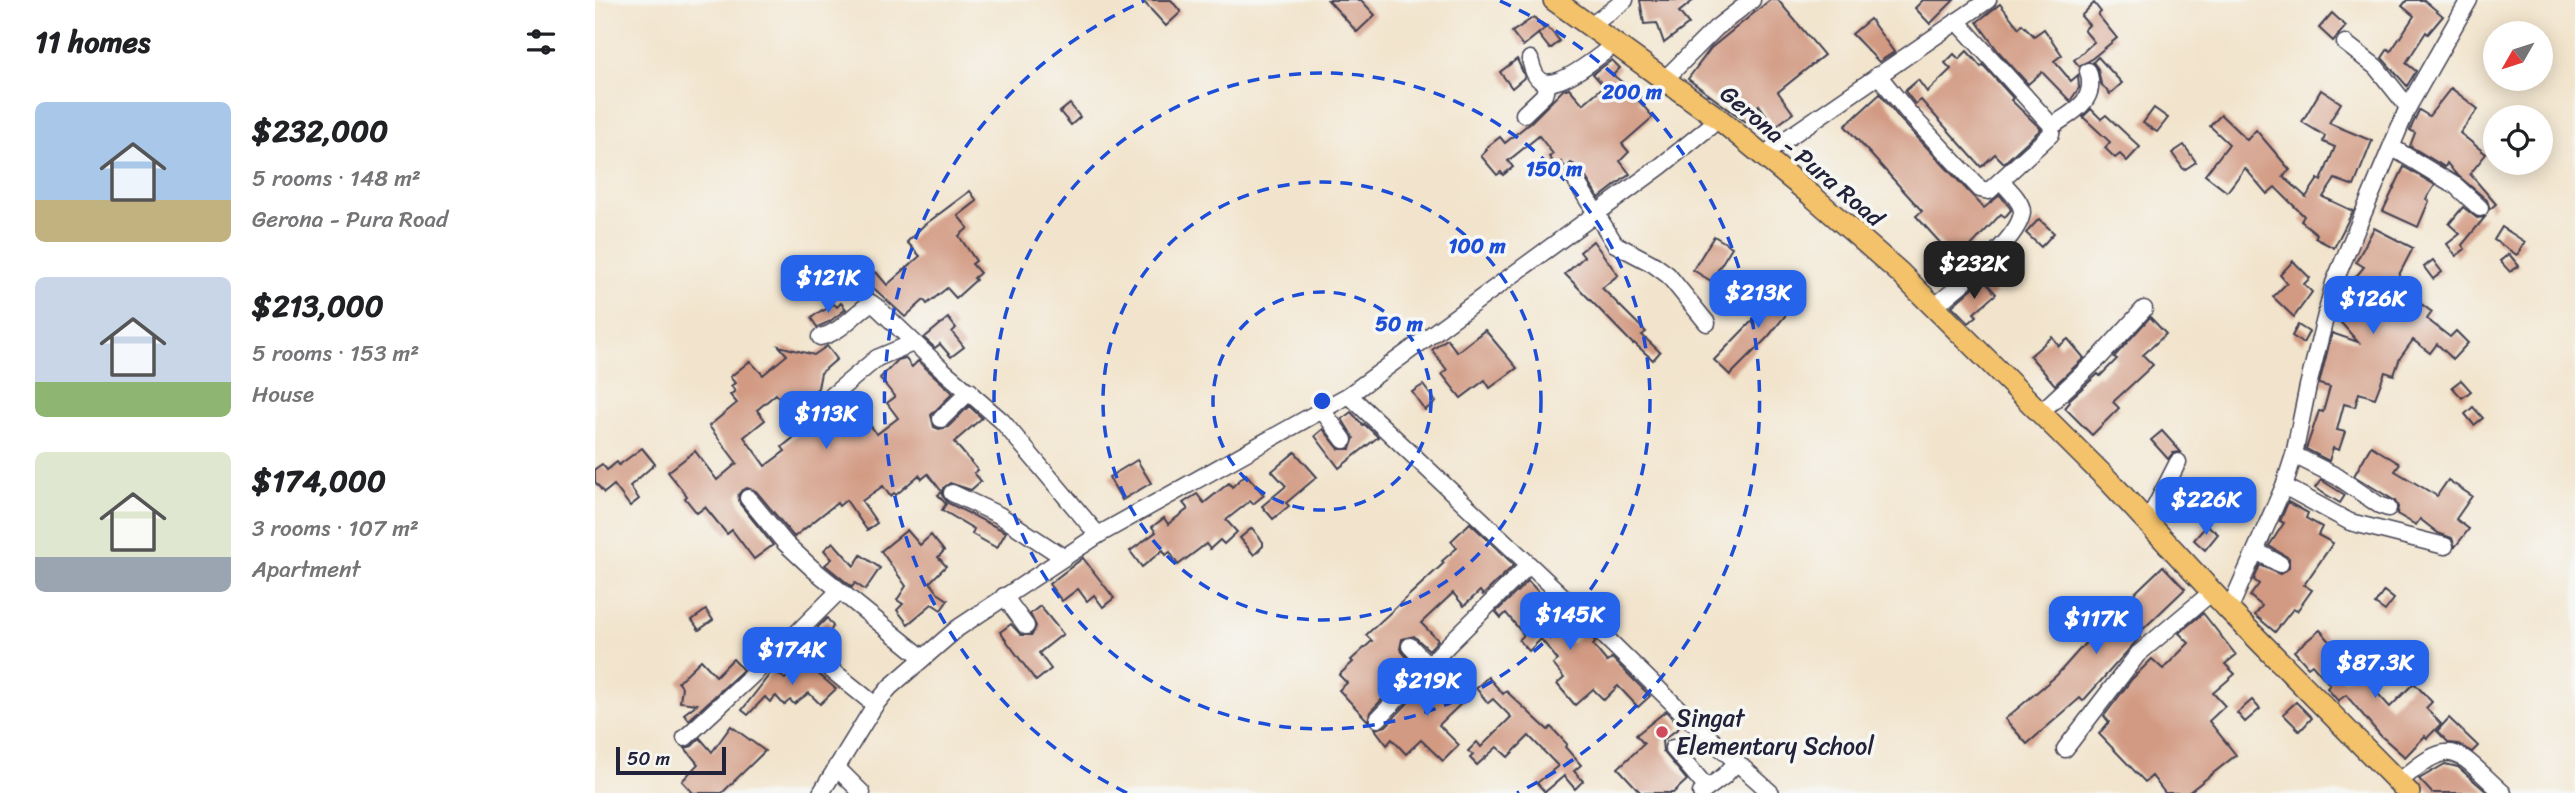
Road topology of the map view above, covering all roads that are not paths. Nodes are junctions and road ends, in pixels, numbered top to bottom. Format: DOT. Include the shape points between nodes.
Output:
graph roads {
  1 [pos="1555,0"];
  2 [pos="1625,0"];
  3 [pos="1752,0"];
  4 [pos="1988,0"];
  5 [pos="2469,0"];
  6 [pos="1957,21"];
  7 [pos="1592,25"];
  8 [pos="1616,43"];
  9 [pos="2345,43"];
  10 [pos="1530,59"];
  11 [pos="2088,71"];
  12 [pos="1878,75"];
  13 [pos="1666,79"];
  14 [pos="1547,83"];
  15 [pos="2408,107"];
  16 [pos="1524,114"];
  17 [pos="1719,119"];
  18 [pos="2052,126"];
  19 [pos="2393,148"];
  20 [pos="1763,155"];
  21 [pos="1573,176"];
  22 [pos="2001,180"];
  23 [pos="2480,208"];
  24 [pos="1596,215"];
  25 [pos="1934,307"];
  26 [pos="2144,309"];
  27 [pos="1707,323"];
  28 [pos="820,337"];
  29 [pos="913,343"];
  30 [pos="970,391"];
  31 [pos="1349,395"];
  32 [pos="815,410"];
  33 [pos="1322,410"];
  34 [pos="2040,413"];
  35 [pos="941,419"];
  36 [pos="1344,440"];
  37 [pos="2294,455"];
  38 [pos="2178,462"];
  39 [pos="2284,486"];
  40 [pos="952,493"];
  41 [pos="748,498"];
  42 [pos="2388,508"];
  43 [pos="2147,523"];
  44 [pos="1098,535"];
  45 [pos="2445,546"];
  46 [pos="2256,551"];
  47 [pos="1063,557"];
  48 [pos="2280,564"];
  49 [pos="1529,565"];
  50 [pos="839,591"];
  51 [pos="2212,592"];
  52 [pos="1005,596"];
  53 [pos="2229,610"];
  54 [pos="1026,626"];
  55 [pos="792,638"];
  56 [pos="1411,646"];
  57 [pos="923,658"];
  58 [pos="1429,666"];
  59 [pos="875,705"];
  60 [pos="1378,719"];
  61 [pos="685,738"];
  62 [pos="1673,748"];
  63 [pos="2065,749"];
  64 [pos="1736,763"];
  65 [pos="836,767"];
  66 [pos="2404,788"];
  67 [pos="1704,790"];
  68 [pos="821,793"];
  69 [pos="862,793"];
  70 [pos="1771,793"];
  71 [pos="2503,793"];
  1 -- 7 [label="main road, Gerona - Pura Road"];
  2 -- 7 [label="street"];
  3 -- 13 [label="street" via="1716,28"];
  4 -- 6 [label="street"];
  5 -- 15 [label="street"];
  6 -- 12 [label="street"];
  6 -- 18 [label="street"];
  7 -- 8 [label="main road, Gerona - Pura Road"];
  8 -- 13 [label="main road, Gerona - Pura Road"];
  8 -- 14 [label="street" via="1577,72"];
  9 -- 15 [label="street" via="2376,66"];
  10 -- 14 [label="street" via="1533,71"];
  11 -- 18 [label="street" via="2089,96"];
  12 -- 20 [label="street"];
  12 -- 22 [label="street" via="1980,189 1989,191"];
  13 -- 17 [label="main road, Gerona - Pura Road"];
  14 -- 16 [label="street" via="1544,95"];
  15 -- 19 [label="street"];
  17 -- 20 [label="main road, Gerona - Pura Road"];
  17 -- 24 [label="street"];
  18 -- 22 [label="street" via="2051,134"];
  19 -- 23 [label="street" via="2456,186"];
  19 -- 37 [label="street" via="2335,283"];
  20 -- 25 [label="main road, Gerona - Pura Road"];
  21 -- 24 [label="street"];
  22 -- 25 [label="street" via="2020,204 2019,220 1990,259"];
  24 -- 27 [label="street" via="1615,244 1668,275"];
  24 -- 31 [label="street"];
  25 -- 34 [label="main road, Gerona - Pura Road"];
  26 -- 34 [label="street"];
  28 -- 29 [label="street" via="839,329 871,303"];
  29 -- 30 [label="street"];
  29 -- 32 [label="street" via="877,358"];
  30 -- 35 [label="street"];
  30 -- 44 [label="street" via="1031,453"];
  31 -- 33 [label="street"];
  31 -- 49 [label="street"];
  33 -- 36 [label="street"];
  33 -- 44 [label="street"];
  34 -- 43 [label="main road, Gerona - Pura Road"];
  37 -- 39 [label="street"];
  37 -- 42 [label="street"];
  38 -- 43 [label="street"];
  39 -- 45 [label="street" via="2350,522"];
  39 -- 46 [label="street"];
  40 -- 47 [label="street" via="999,515"];
  41 -- 50 [label="street" via="785,543"];
  43 -- 51 [label="main road, Gerona - Pura Road"];
  44 -- 47 [label="street"];
  46 -- 48 [label="street"];
  46 -- 53 [label="street"];
  47 -- 52 [label="street"];
  49 -- 58 [label="street"];
  49 -- 64 [label="street"];
  50 -- 55 [label="street"];
  50 -- 57 [label="street"];
  51 -- 53 [label="main road, Gerona - Pura Road"];
  51 -- 63 [label="street" via="2138,654"];
  52 -- 54 [label="street"];
  52 -- 57 [label="street"];
  53 -- 66 [label="main road, Gerona - Pura Road"];
  55 -- 59 [label="street"];
  55 -- 61 [label="street"];
  56 -- 58 [label="street"];
  57 -- 59 [label="street"];
  58 -- 60 [label="street"];
  59 -- 65 [label="street"];
  62 -- 67 [label="street"];
  64 -- 67 [label="street"];
  64 -- 70 [label="street"];
  65 -- 68 [label="street"];
  65 -- 69 [label="street"];
  66 -- 71 [label="street" via="2425,759 2451,751"];
}
